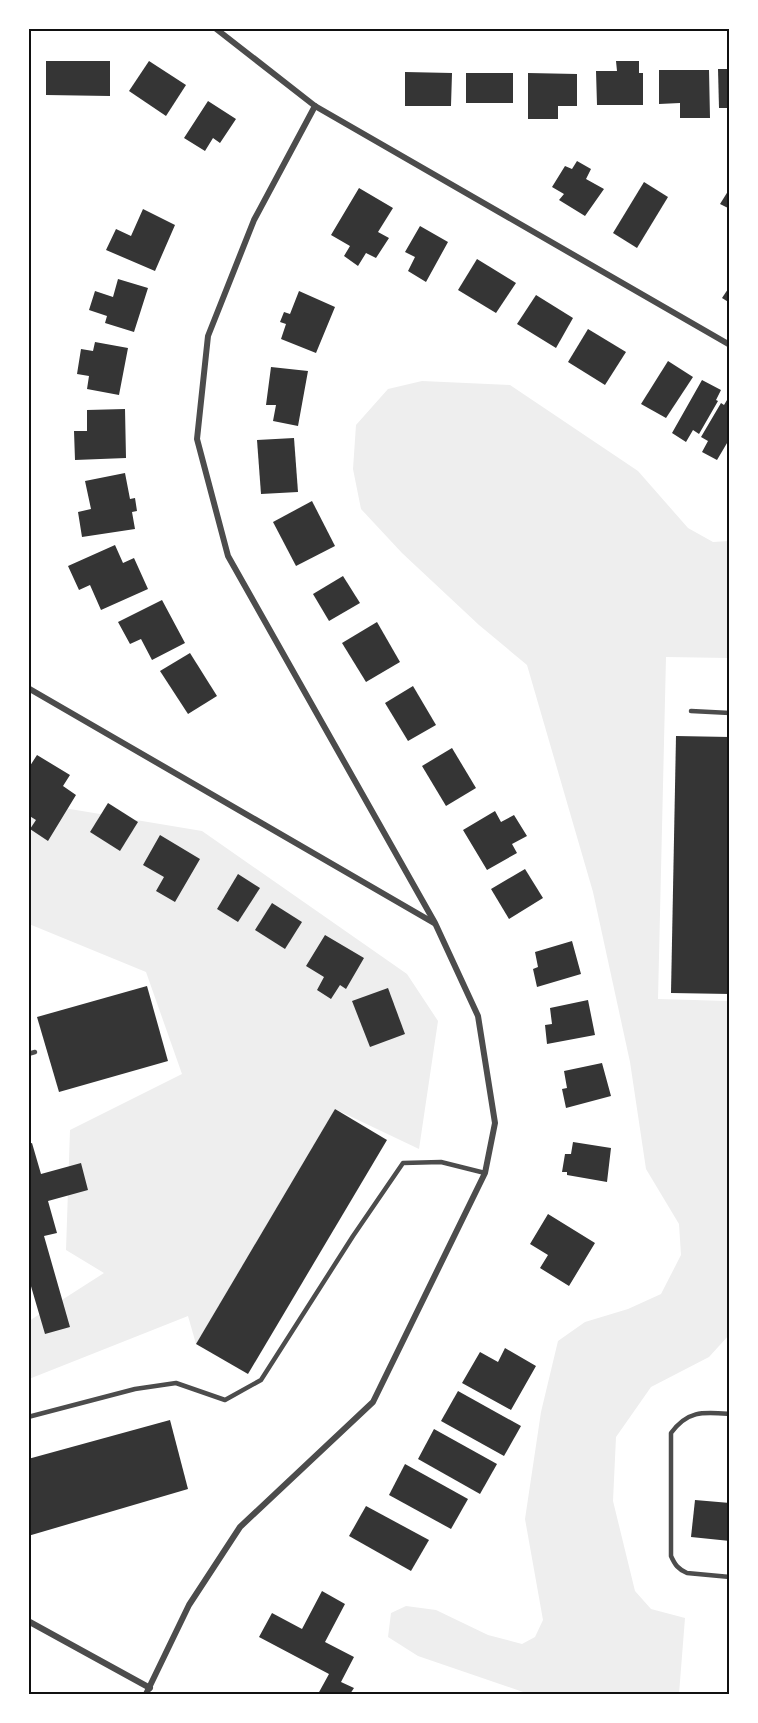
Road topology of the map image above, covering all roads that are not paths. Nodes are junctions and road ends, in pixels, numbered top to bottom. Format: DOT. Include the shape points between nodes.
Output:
graph roads {
  1 [pos="215,28"];
  2 [pos="315,106"];
  3 [pos="729,345"];
  4 [pos="28,688"];
  5 [pos="691,711"];
  6 [pos="729,713"];
  7 [pos="435,923"];
  8 [pos="35,1052"];
  9 [pos="28,1054"];
  10 [pos="485,1173"];
  11 [pos="729,1414"];
  12 [pos="28,1417"];
  13 [pos="729,1577"];
  14 [pos="28,1621"];
  15 [pos="151,1691"];
  16 [pos="146,1695"];
  1 -- 2 [label="street"];
  2 -- 3 [label="street"];
  2 -- 7 [label="street" via="254,220 208,336 197,439 228,556"];
  4 -- 7 [label="street"];
  5 -- 6 [label="lane"];
  7 -- 10 [label="street" via="478,1016 495,1123"];
  8 -- 9 [label="lane"];
  10 -- 12 [label="lane" via="441,1162 403,1163 261,1380 225,1400 176,1383 135,1389"];
  10 -- 15 [label="street" via="374,1402 240,1527 189,1605"];
  11 -- 13 [label="lane" via="698,1413 687,1417 672,1433 672,1556 676,1566 687,1573"];
  14 -- 15 [label="street"];
  15 -- 16 [label="street"];
}
